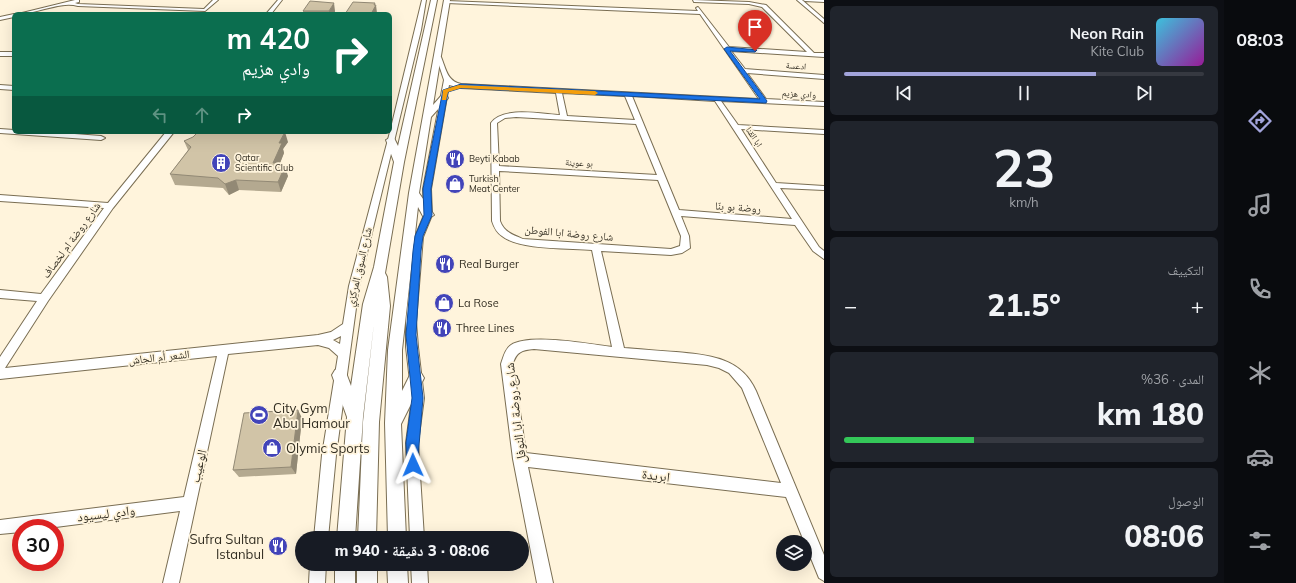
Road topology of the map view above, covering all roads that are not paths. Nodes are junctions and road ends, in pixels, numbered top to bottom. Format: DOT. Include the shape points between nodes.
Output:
graph roads {
  1 [pos="83,0"];
  2 [pos="216,0"];
  3 [pos="280,0"];
  4 [pos="424,0"];
  5 [pos="434,0"];
  6 [pos="693,0"];
  7 [pos="800,0"];
  8 [pos="805,0"];
  9 [pos="447,1"];
  10 [pos="824,1"];
  11 [pos="71,3"];
  12 [pos="168,9"];
  13 [pos="29,12"];
  14 [pos="164,12"];
  15 [pos="270,12"];
  16 [pos="702,13"];
  17 [pos="12,15"];
  18 [pos="0,18"];
  19 [pos="823,20"];
  20 [pos="727,49"];
  21 [pos="0,54"];
  22 [pos="12,54"];
  23 [pos="812,54"];
  24 [pos="824,55"];
  25 [pos="438,57"];
  26 [pos="742,71"];
  27 [pos="418,74"];
  28 [pos="824,77"];
  29 [pos="447,80"];
  30 [pos="405,84"];
  31 [pos="461,86"];
  32 [pos="0,87"];
  33 [pos="12,88"];
  34 [pos="559,91"];
  35 [pos="445,95"];
  36 [pos="628,95"];
  37 [pos="717,99"];
  38 [pos="764,101"];
  39 [pos="824,104"];
  40 [pos="429,115"];
  41 [pos="564,118"];
  42 [pos="639,122"];
  43 [pos="736,127"];
  44 [pos="0,131"];
  45 [pos="12,132"];
  46 [pos="824,132"];
  47 [pos="68,134"];
  48 [pos="168,134"];
  49 [pos="101,138"];
  50 [pos="391,140"];
  51 [pos="399,162"];
  52 [pos="496,168"];
  53 [pos="661,178"];
  54 [pos="774,185"];
  55 [pos="824,188"];
  56 [pos="414,193"];
  57 [pos="0,198"];
  58 [pos="110,206"];
  59 [pos="676,213"];
  60 [pos="428,215"];
  61 [pos="798,222"];
  62 [pos="596,247"];
  63 [pos="824,256"];
  64 [pos="380,267"];
  65 [pos="0,294"];
  66 [pos="44,298"];
  67 [pos="347,327"];
  68 [pos="318,340"];
  69 [pos="224,350"];
  70 [pos="619,351"];
  71 [pos="343,353"];
  72 [pos="0,367"];
  73 [pos="0,374"];
  74 [pos="340,375"];
  75 [pos="416,378"];
  76 [pos="355,417"];
  77 [pos="393,423"];
  78 [pos="520,460"];
  79 [pos="791,491"];
  80 [pos="189,503"];
  81 [pos="0,527"];
  82 [pos="322,531"];
  83 [pos="347,531"];
  84 [pos="367,531"];
  85 [pos="397,531"];
  86 [pos="417,531"];
  87 [pos="318,571"];
  88 [pos="345,571"];
  89 [pos="366,571"];
  90 [pos="397,571"];
  91 [pos="419,571"];
  92 [pos="824,573"];
  93 [pos="171,583"];
  94 [pos="317,583"];
  95 [pos="345,583"];
  96 [pos="367,583"];
  97 [pos="398,583"];
  98 [pos="420,583"];
  99 [pos="545,583"];
  1 -- 11 [label="street"];
  2 -- 12 [label="street" via="205,10"];
  3 -- 15 [label="street"];
  4 -- 30 [label="street, شارع السوق المركزي"];
  5 -- 27 [label="main road, شارع السوق المركزي"];
  6 -- 16 [label="street"];
  6 -- 23 [label="street" via="764,6"];
  7 -- 19 [label="street"];
  8 -- 10 [label="street"];
  9 -- 16 [label="street"];
  9 -- 25 [label="main road"];
  11 -- 12 [label="street"];
  11 -- 13 [label="street"];
  12 -- 14 [label="street"];
  16 -- 20 [label="street"];
  17 -- 18 [label="street"];
  20 -- 23 [label="street"];
  20 -- 26 [label="street"];
  21 -- 22 [label="street"];
  23 -- 24 [label="street"];
  25 -- 29 [label="street"];
  25 -- 40 [label="main road"];
  26 -- 28 [label="street, ادعسة"];
  26 -- 38 [label="street"];
  27 -- 30 [label="main road"];
  27 -- 51 [label="main road, شارع السوق المركزي"];
  29 -- 31 [label="street, وادي هزيم"];
  29 -- 35 [label="street"];
  30 -- 50 [label="street, شارع السوق المركزي"];
  31 -- 34 [label="street, وادي هزيم"];
  31 -- 35 [label="street, وادي هزيم"];
  32 -- 33 [label="street"];
  34 -- 36 [label="street, وادي هزيم"];
  34 -- 41 [label="street"];
  35 -- 40 [label="main road"];
  35 -- 60 [label="street" via="427,189"];
  36 -- 37 [label="street, وادي هزيم"];
  36 -- 42 [label="street, شارع روضة ابا الفوطن"];
  37 -- 38 [label="street, وادي هزيم"];
  37 -- 43 [label="street, ابا القنا"];
  38 -- 39 [label="street, وادي هزيم"];
  40 -- 56 [label="main road"];
  41 -- 42 [label="street, شارع روضة ابا الفوطن"];
  41 -- 52 [label="street, شارع روضة ابا الفوطن" via="507,115 496,119"];
  42 -- 53 [label="street, شارع روضة ابا الفوطن"];
  43 -- 46 [label="street"];
  43 -- 54 [label="street, ابا القنا"];
  44 -- 45 [label="street"];
  47 -- 49 [label="street"];
  48 -- 58 [label="street, شارع روضة ام لخصاف"];
  50 -- 51 [label="main road"];
  50 -- 67 [label="street, شارع السوق المركزي" via="361,254"];
  51 -- 64 [label="main road, شارع السوق المركزي"];
  52 -- 53 [label="street, بو عوينة"];
  52 -- 62 [label="street, شارع روضة ابا الفوطن" via="496,221 503,234 523,242"];
  53 -- 59 [label="street, شارع روضة ابا الفوطن"];
  54 -- 55 [label="street"];
  54 -- 61 [label="street, ابا القنا"];
  56 -- 60 [label="main road"];
  56 -- 77 [label="main road" via="395,350"];
  57 -- 58 [label="street"];
  58 -- 66 [label="street, شارع روضة ام لخصاف"];
  59 -- 61 [label="street, روضة بو بنّا"];
  59 -- 62 [label="street, شارع روضة ابا الفوطن" via="686,243 685,248 679,251"];
  60 -- 75 [label="street" via="419,236 415,275 411,335"];
  61 -- 63 [label="street, ابا القنا" via="816,249"];
  62 -- 70 [label="street"];
  64 -- 76 [label="main road, شارع السوق المركزي" via="370,304"];
  64 -- 84 [label="main road" via="383,306 372,422"];
  65 -- 66 [label="street"];
  66 -- 72 [label="street, شارع روضة ام لخصاف"];
  67 -- 68 [label="street, الشعر أم الجاش"];
  67 -- 71 [label="street, شارع السوق المركزي"];
  68 -- 69 [label="street, الشعر أم الجاش"];
  68 -- 71 [label="street, الشعر أم الجاش" via="332,344"];
  69 -- 73 [label="street, الشعر أم الجاش"];
  69 -- 80 [label="street, الوعيب"];
  70 -- 78 [label="street, شارع روضة ابا النوفل" via="534,344 516,347 509,354 507,364"];
  70 -- 79 [label="street, شارع روضة ابا النوفل" via="707,360 721,363 734,370 750,391"];
  71 -- 74 [label="street, شارع السوق المركزي"];
  74 -- 76 [label="main road"];
  74 -- 82 [label="street, شارع السوق المركزي"];
  75 -- 77 [label="main road"];
  75 -- 86 [label="street" via="417,412 412,443"];
  76 -- 83 [label="main road, شارع السوق المركزي"];
  77 -- 85 [label="main road"];
  78 -- 79 [label="street, ابريدة"];
  78 -- 99 [label="street, شارع روضة ابا النوفل"];
  79 -- 92 [label="street, شارع روضة ابا النوفل"];
  80 -- 81 [label="street, وادي ليسيود"];
  80 -- 93 [label="street, الوعيب"];
  87 -- 94 [label="street"];
  88 -- 95 [label="main road"];
  89 -- 96 [label="main road"];
  90 -- 97 [label="main road"];
  91 -- 98 [label="street"];
}
